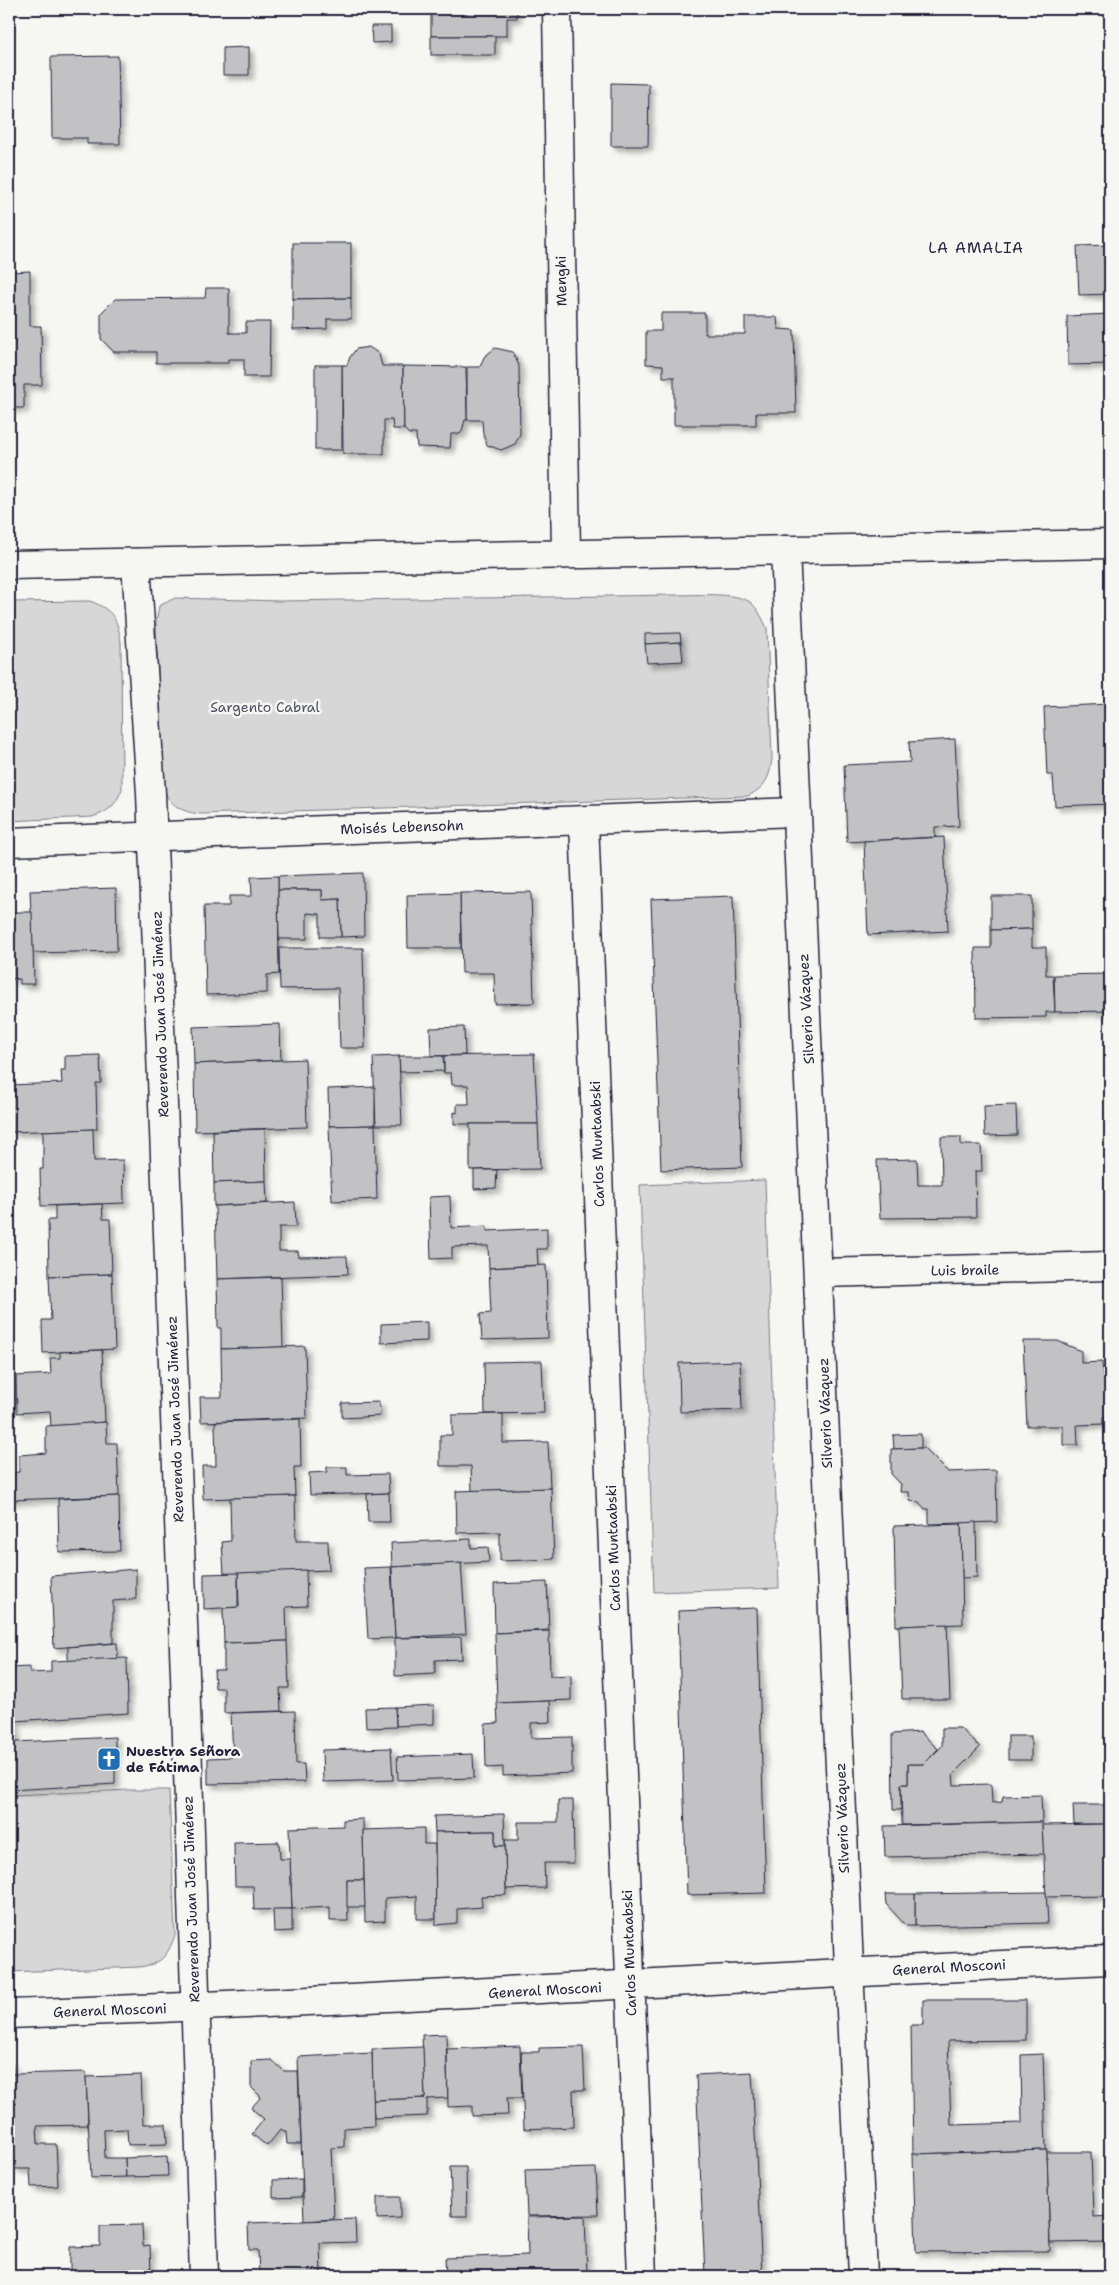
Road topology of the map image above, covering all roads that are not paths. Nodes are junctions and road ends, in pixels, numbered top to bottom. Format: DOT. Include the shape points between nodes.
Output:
graph roads {
  1 [pos="557,9"];
  2 [pos="1110,544"];
  3 [pos="785,550"];
  4 [pos="566,553"];
  5 [pos="136,562"];
  6 [pos="9,565"];
  7 [pos="796,812"];
  8 [pos="584,820"];
  9 [pos="153,836"];
  10 [pos="9,842"];
  11 [pos="1110,1266"];
  12 [pos="819,1273"];
  13 [pos="1110,1960"];
  14 [pos="848,1972"];
  15 [pos="630,1986"];
  16 [pos="194,2007"];
  17 [pos="9,2014"];
  18 [pos="204,2276"];
  19 [pos="642,2276"];
  20 [pos="863,2276"];
  1 -- 4 [label="street, Menghi"];
  2 -- 3 [label="street"];
  3 -- 4 [label="street"];
  3 -- 7 [label="street, Silverio Vázquez"];
  4 -- 5 [label="street"];
  5 -- 6 [label="street"];
  5 -- 9 [label="street, Reverendo Juan José Jiménez"];
  7 -- 8 [label="street, Moisés Lebensohn"];
  7 -- 12 [label="street, Silverio Vázquez"];
  8 -- 9 [label="street, Moisés Lebensohn"];
  8 -- 15 [label="street, Carlos Muntaabski"];
  9 -- 10 [label="street, Moisés Lebensohn"];
  9 -- 16 [label="street, Reverendo Juan José Jiménez" via="185,1675"];
  11 -- 12 [label="street, Luis braile"];
  12 -- 14 [label="street, Silverio Vázquez"];
  13 -- 14 [label="street, General Mosconi"];
  14 -- 15 [label="street, General Mosconi"];
  14 -- 20 [label="street, Silverio Vázquez"];
  15 -- 16 [label="street, General Mosconi"];
  15 -- 19 [label="street, Carlos Muntaabski"];
  16 -- 17 [label="street, General Mosconi"];
  16 -- 18 [label="street, Reverendo Juan José Jiménez"];
}
